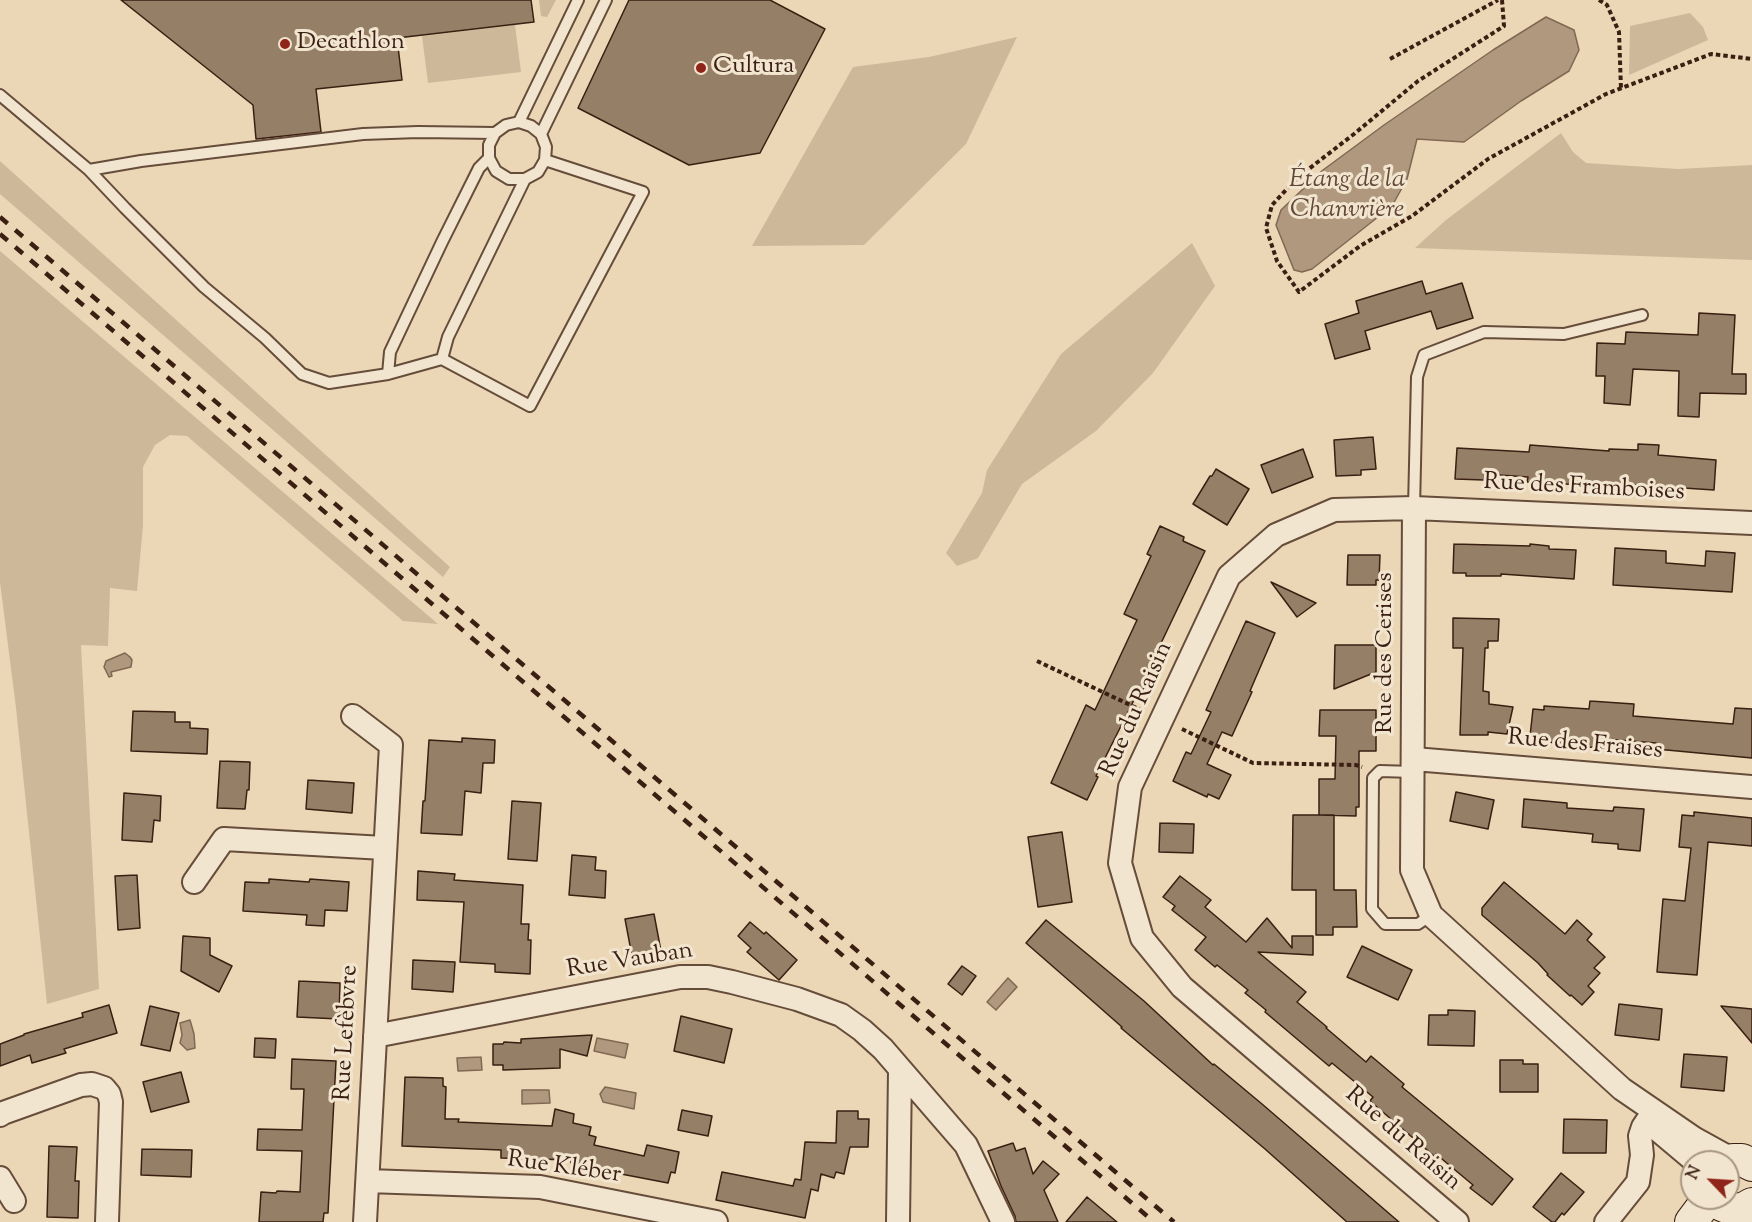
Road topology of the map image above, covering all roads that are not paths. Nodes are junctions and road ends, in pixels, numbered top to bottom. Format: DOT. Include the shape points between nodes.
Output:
graph roads {
  1 [pos="578,0"];
  2 [pos="606,0"];
  3 [pos="0,95"];
  4 [pos="519,122"];
  5 [pos="495,133"];
  6 [pos="541,134"];
  7 [pos="489,158"];
  8 [pos="545,160"];
  9 [pos="89,170"];
  10 [pos="525,179"];
  11 [pos="1642,315"];
  12 [pos="442,359"];
  13 [pos="388,374"];
  14 [pos="1414,508"];
  15 [pos="1752,523"];
  16 [pos="353,716"];
  17 [pos="1414,765"];
  18 [pos="1752,787"];
  19 [pos="384,848"];
  20 [pos="194,882"];
  21 [pos="1431,915"];
  22 [pos="375,1036"];
  23 [pos="900,1071"];
  24 [pos="1622,1089"];
  25 [pos="0,1115"];
  26 [pos="1647,1121"];
  27 [pos="1682,1150"];
  28 [pos="1743,1163"];
  29 [pos="0,1178"];
  30 [pos="368,1181"];
  31 [pos="14,1201"];
  32 [pos="1715,1210"];
  33 [pos="107,1222"];
  34 [pos="365,1222"];
  35 [pos="716,1222"];
  36 [pos="898,1222"];
  37 [pos="1003,1222"];
  38 [pos="1457,1222"];
  39 [pos="1606,1222"];
  40 [pos="1691,1222"];
  1 -- 4 [label="lane"];
  2 -- 6 [label="lane"];
  3 -- 9 [label="lane"];
  4 -- 5 [label="lane"];
  4 -- 6 [label="lane"];
  5 -- 7 [label="lane" via="489,144"];
  5 -- 9 [label="lane" via="363,135"];
  6 -- 8 [label="lane"];
  7 -- 10 [label="lane" via="496,171 510,179"];
  7 -- 13 [label="lane" via="479,168 390,352"];
  8 -- 10 [label="lane" via="537,172"];
  8 -- 12 [label="lane" via="643,192 530,406"];
  9 -- 13 [label="lane" via="204,286 302,374 329,383"];
  10 -- 12 [label="lane" via="448,337"];
  11 -- 14 [label="lane, Rue des Cerises" via="1564,334 1484,332 1424,356 1417,377"];
  12 -- 13 [label="lane"];
  14 -- 15 [label="street, Rue des Framboises"];
  14 -- 17 [label="street, Rue des Cerises"];
  14 -- 38 [label="street, Rue du Raisin" via="1334,510 1276,535 1229,576 1130,788 1120,863 1142,938 1182,987"];
  16 -- 19 [label="street, Rue Lefèbvre" via="391,745"];
  17 -- 18 [label="street, Rue des Fraises"];
  17 -- 21 [label="street, Rue des Cerises" via="1412,870"];
  17 -- 21 [label="lane" via="1380,771 1373,778 1372,909 1385,924 1418,924"];
  19 -- 20 [label="street" via="224,839"];
  19 -- 22 [label="street, Rue Lefèbvre"];
  21 -- 24 [label="street, Rue des Cerises"];
  22 -- 23 [label="street, Rue Vauban" via="681,977 708,978 797,999 841,1015 883,1049"];
  22 -- 30 [label="street, Rue Lefèbvre"];
  23 -- 36 [label="street"];
  23 -- 37 [label="street, Rue Vauban" via="966,1145"];
  24 -- 26 [label="street, Rue des Cerises"];
  24 -- 28 [label="street, Rue des Cerises" via="1695,1139"];
  25 -- 33 [label="street" via="81,1085 104,1088 111,1102"];
  26 -- 27 [label="street, Rue des Cerises"];
  26 -- 39 [label="street" via="1640,1136 1638,1182"];
  29 -- 31 [label="street"];
  30 -- 34 [label="street, Rue Lefèbvre"];
  30 -- 35 [label="street, Rue Kléber" via="540,1188"];
  32 -- 40 [label="main road"];
}
